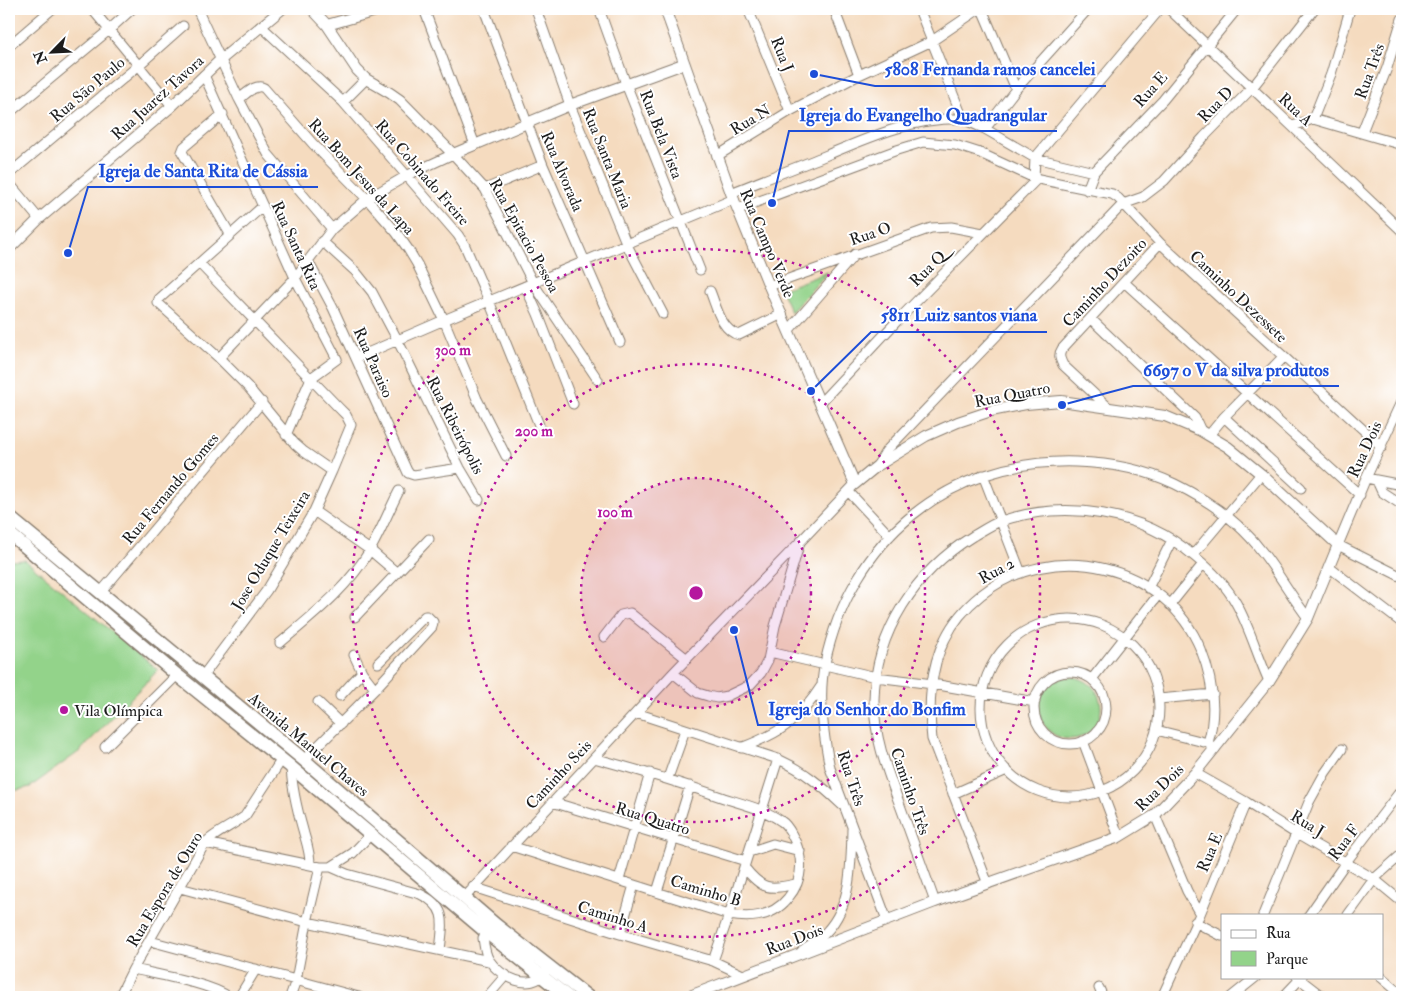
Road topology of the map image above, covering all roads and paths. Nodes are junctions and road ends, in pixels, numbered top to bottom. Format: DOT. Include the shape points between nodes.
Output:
graph roads {
  1 [pos="52,9"];
  2 [pos="92,9"];
  3 [pos="132,9"];
  4 [pos="209,9"];
  5 [pos="282,9"];
  6 [pos="312,9"];
  7 [pos="383,9"];
  8 [pos="424,9"];
  9 [pos="484,9"];
  10 [pos="536,9"];
  11 [pos="599,9"];
  12 [pos="665,9"];
  13 [pos="748,9"];
  14 [pos="834,9"];
  15 [pos="919,9"];
  16 [pos="981,9"];
  17 [pos="1088,9"];
  18 [pos="1160,9"];
  19 [pos="1169,9"];
  20 [pos="1237,9"];
  21 [pos="1314,9"];
  22 [pos="199,12"];
  23 [pos="1349,13"];
  24 [pos="1402,19"];
  25 [pos="327,25"];
  26 [pos="183,26"];
  27 [pos="261,26"];
  28 [pos="109,30"];
  29 [pos="932,41"];
  30 [pos="1207,45"];
  31 [pos="9,46"];
  32 [pos="220,60"];
  33 [pos="683,64"];
  34 [pos="138,66"];
  35 [pos="206,73"];
  36 [pos="859,75"];
  37 [pos="366,79"];
  38 [pos="626,84"];
  39 [pos="1252,88"];
  40 [pos="1016,89"];
  41 [pos="239,99"];
  42 [pos="343,102"];
  43 [pos="570,104"];
  44 [pos="172,106"];
  45 [pos="790,112"];
  46 [pos="9,113"];
  47 [pos="223,114"];
  48 [pos="963,119"];
  49 [pos="1313,119"];
  50 [pos="527,123"];
  51 [pos="1293,126"];
  52 [pos="985,129"];
  53 [pos="1362,132"];
  54 [pos="475,145"];
  55 [pos="1402,145"];
  56 [pos="453,154"];
  57 [pos="717,156"];
  58 [pos="1035,158"];
  59 [pos="543,165"];
  60 [pos="1094,172"];
  61 [pos="9,174"];
  62 [pos="408,175"];
  63 [pos="1036,178"];
  64 [pos="9,183"];
  65 [pos="485,189"];
  66 [pos="1088,190"];
  67 [pos="367,199"];
  68 [pos="734,200"];
  69 [pos="1123,204"];
  70 [pos="263,206"];
  71 [pos="39,219"];
  72 [pos="680,220"];
  73 [pos="332,229"];
  74 [pos="1402,230"];
  75 [pos="983,233"];
  76 [pos="230,234"];
  77 [pos="322,241"];
  78 [pos="1160,243"];
  79 [pos="627,245"];
  80 [pos="9,250"];
  81 [pos="855,254"];
  82 [pos="584,261"];
  83 [pos="199,263"];
  84 [pos="302,269"];
  85 [pos="700,270"];
  86 [pos="1124,282"];
  87 [pos="529,284"];
  88 [pos="769,286"];
  89 [pos="710,291"];
  90 [pos="489,301"];
  91 [pos="663,314"];
  92 [pos="782,314"];
  93 [pos="1090,319"];
  94 [pos="444,320"];
  95 [pos="254,321"];
  96 [pos="789,330"];
  97 [pos="397,339"];
  98 [pos="620,342"];
  99 [pos="1282,357"];
  100 [pos="219,358"];
  101 [pos="356,358"];
  102 [pos="311,378"];
  103 [pos="598,380"];
  104 [pos="1247,395"];
  105 [pos="1402,400"];
  106 [pos="262,402"];
  107 [pos="821,402"];
  108 [pos="573,404"];
  109 [pos="1108,407"];
  110 [pos="1224,417"];
  111 [pos="539,425"];
  112 [pos="1205,433"];
  113 [pos="286,435"];
  114 [pos="1382,446"];
  115 [pos="506,456"];
  116 [pos="877,466"];
  117 [pos="460,468"];
  118 [pos="332,470"];
  119 [pos="1261,474"];
  120 [pos="983,475"];
  121 [pos="1366,478"];
  122 [pos="1376,481"];
  123 [pos="1402,485"];
  124 [pos="852,488"];
  125 [pos="1301,488"];
  126 [pos="399,491"];
  127 [pos="1360,495"];
  128 [pos="479,500"];
  129 [pos="1402,505"];
  130 [pos="314,511"];
  131 [pos="1225,515"];
  132 [pos="9,517"];
  133 [pos="1000,522"];
  134 [pos="9,533"];
  135 [pos="890,536"];
  136 [pos="429,539"];
  137 [pos="1172,540"];
  138 [pos="800,542"];
  139 [pos="1338,545"];
  140 [pos="370,550"];
  141 [pos="1193,555"];
  142 [pos="1203,564"];
  143 [pos="1330,568"];
  144 [pos="397,573"];
  145 [pos="1021,573"];
  146 [pos="1402,577"];
  147 [pos="1148,588"];
  148 [pos="100,592"];
  149 [pos="1158,594"];
  150 [pos="1170,606"];
  151 [pos="355,617"];
  152 [pos="1308,618"];
  153 [pos="1402,623"];
  154 [pos="604,637"];
  155 [pos="1125,637"];
  156 [pos="280,643"];
  157 [pos="770,652"];
  158 [pos="354,655"];
  159 [pos="687,659"];
  160 [pos="378,663"];
  161 [pos="824,665"];
  162 [pos="362,672"];
  163 [pos="673,673"];
  164 [pos="177,675"];
  165 [pos="202,677"];
  166 [pos="876,677"];
  167 [pos="1092,680"];
  168 [pos="1269,681"];
  169 [pos="933,684"];
  170 [pos="822,685"];
  171 [pos="375,689"];
  172 [pos="982,694"];
  173 [pos="1213,694"];
  174 [pos="340,696"];
  175 [pos="1159,699"];
  176 [pos="318,702"];
  177 [pos="1035,702"];
  178 [pos="636,713"];
  179 [pos="341,724"];
  180 [pos="685,730"];
  181 [pos="1156,730"];
  182 [pos="1084,741"];
  183 [pos="1212,746"];
  184 [pos="105,747"];
  185 [pos="741,748"];
  186 [pos="1342,749"];
  187 [pos="594,758"];
  188 [pos="778,759"];
  189 [pos="304,760"];
  190 [pos="286,763"];
  191 [pos="1007,770"];
  192 [pos="650,773"];
  193 [pos="1195,773"];
  194 [pos="668,778"];
  195 [pos="690,786"];
  196 [pos="1402,789"];
  197 [pos="1103,791"];
  198 [pos="953,794"];
  199 [pos="552,802"];
  200 [pos="1246,802"];
  201 [pos="844,807"];
  202 [pos="761,811"];
  203 [pos="1155,815"];
  204 [pos="852,824"];
  205 [pos="634,828"];
  206 [pos="371,834"];
  207 [pos="1295,834"];
  208 [pos="1119,837"];
  209 [pos="674,840"];
  210 [pos="205,843"];
  211 [pos="511,846"];
  212 [pos="800,851"];
  213 [pos="1402,854"];
  214 [pos="746,860"];
  215 [pos="1346,862"];
  216 [pos="315,866"];
  217 [pos="331,867"];
  218 [pos="1374,878"];
  219 [pos="619,880"];
  220 [pos="796,884"];
  221 [pos="988,884"];
  222 [pos="634,885"];
  223 [pos="180,888"];
  224 [pos="469,892"];
  225 [pos="657,892"];
  226 [pos="935,902"];
  227 [pos="1402,902"];
  228 [pos="1200,914"];
  229 [pos="1263,914"];
  230 [pos="1310,914"];
  231 [pos="1349,914"];
  232 [pos="729,915"];
  233 [pos="888,920"];
  234 [pos="307,922"];
  235 [pos="1195,922"];
  236 [pos="491,928"];
  237 [pos="620,934"];
  238 [pos="1221,935"];
  239 [pos="150,941"];
  240 [pos="440,950"];
  241 [pos="797,954"];
  242 [pos="490,961"];
  243 [pos="713,961"];
  244 [pos="548,965"];
  245 [pos="133,969"];
  246 [pos="256,969"];
  247 [pos="506,975"];
  248 [pos="743,975"];
  249 [pos="542,977"];
  250 [pos="1255,978"];
  251 [pos="1299,978"];
  252 [pos="1383,978"];
  253 [pos="296,980"];
  254 [pos="1099,988"];
  255 [pos="1402,996"];
  256 [pos="119,997"];
  257 [pos="229,997"];
  258 [pos="239,997"];
  259 [pos="290,997"];
  260 [pos="358,997"];
  261 [pos="487,997"];
  262 [pos="568,997"];
  263 [pos="588,997"];
  264 [pos="687,997"];
  265 [pos="1103,997"];
  266 [pos="1162,997"];
  267 [pos="1231,997"];
  268 [pos="1283,997"];
  269 [pos="1323,997"];
  1 -- 31 [label="street"];
  2 -- 28 [label="street"];
  3 -- 28 [label="street"];
  4 -- 22 [label="street"];
  5 -- 27 [label="street, Rua Juarez Tavora"];
  6 -- 25 [label="street"];
  7 -- 25 [label="street"];
  8 -- 54 [label="street"];
  9 -- 50 [label="street, Rua Alvorada"];
  10 -- 43 [label="street, Rua Santa Maria"];
  11 -- 38 [label="street, Rua Bela Vista"];
  12 -- 33 [label="street, Rua Campo Verde"];
  13 -- 45 [label="street, Rua J"];
  14 -- 36 [label="street"];
  15 -- 29 [label="street"];
  16 -- 29 [label="street, Rua N"];
  16 -- 40 [label="street"];
  17 -- 40 [label="street"];
  18 -- 58 [label="street"];
  19 -- 30 [label="street, Rua A"];
  20 -- 30 [label="street, Rua E"];
  21 -- 39 [label="street, Rua D"];
  22 -- 32 [label="street"];
  23 -- 49 [label="street" via="1331,74"];
  24 -- 53 [label="street, Rua Três"];
  25 -- 37 [label="street"];
  26 -- 34 [label="street, Rua São Paulo"];
  27 -- 32 [label="street, Rua Juarez Tavora"];
  27 -- 42 [label="street, Rua Cobinado Freire"];
  28 -- 34 [label="street"];
  28 -- 46 [label="street"];
  29 -- 36 [label="street, Rua N"];
  29 -- 48 [label="street"];
  30 -- 39 [label="street, Rua A"];
  30 -- 60 [label="street, Rua E" via="1163,100"];
  32 -- 35 [label="street, Rua Juarez Tavora"];
  32 -- 41 [label="street"];
  33 -- 38 [label="street"];
  33 -- 57 [label="street, Rua Campo Verde"];
  34 -- 44 [label="street"];
  34 -- 61 [label="street, Rua São Paulo"];
  35 -- 44 [label="street, Rua Juarez Tavora"];
  35 -- 47 [label="street, Rua Santa Rita"];
  36 -- 45 [label="street, Rua N"];
  37 -- 42 [label="street"];
  37 -- 56 [label="street, Rua Epitacio Pessoa" via="400,100"];
  38 -- 43 [label="street"];
  38 -- 72 [label="street, Rua Bela Vista"];
  39 -- 51 [label="street, Rua A"];
  39 -- 69 [label="street, Rua D" via="1164,181 1143,197"];
  40 -- 52 [label="street"];
  41 -- 67 [label="street, Rua Bom Jesus da Lapa" via="262,86"];
  41 -- 73 [label="street" via="268,154"];
  42 -- 62 [label="street, Rua Cobinado Freire"];
  43 -- 50 [label="street"];
  43 -- 79 [label="street, Rua Santa Maria"];
  44 -- 71 [label="street, Rua Juarez Tavora"];
  45 -- 57 [label="street, Rua N"];
  47 -- 70 [label="street, Rua Santa Rita"];
  47 -- 76 [label="street" via="182,152"];
  48 -- 52 [label="street"];
  48 -- 68 [label="street" via="932,120 904,126 846,147"];
  49 -- 51 [label="street"];
  49 -- 53 [label="street"];
  50 -- 54 [label="street"];
  50 -- 59 [label="street, Rua Alvorada"];
  51 -- 74 [label="street, Rua A"];
  52 -- 58 [label="street"];
  53 -- 55 [label="street"];
  54 -- 56 [label="street"];
  56 -- 62 [label="street"];
  56 -- 65 [label="street, Rua Epitacio Pessoa"];
  57 -- 68 [label="street, Rua Campo Verde"];
  58 -- 60 [label="street"];
  58 -- 63 [label="street"];
  59 -- 65 [label="street"];
  59 -- 82 [label="street, Rua Alvorada"];
  60 -- 66 [label="street, Rua E"];
  62 -- 67 [label="street"];
  62 -- 90 [label="street, Rua Cobinado Freire" via="458,235"];
  63 -- 66 [label="street, Caminho Dezessete"];
  63 -- 68 [label="street, Caminho Dezessete" via="967,148 923,142"];
  63 -- 75 [label="street, Rua Q"];
  64 -- 71 [label="street"];
  65 -- 87 [label="street, Rua Epitacio Pessoa"];
  66 -- 69 [label="street, Caminho Dezessete" via="1112,194"];
  67 -- 73 [label="street"];
  67 -- 94 [label="street, Rua Bom Jesus da Lapa" via="408,249"];
  68 -- 72 [label="street"];
  68 -- 88 [label="street, Rua Campo Verde"];
  69 -- 78 [label="street, Caminho Dezessete"];
  69 -- 116 [label="street" via="886,451"];
  70 -- 76 [label="street"];
  70 -- 84 [label="street, Rua Santa Rita"];
  71 -- 80 [label="street, Rua Juarez Tavora"];
  72 -- 79 [label="street"];
  72 -- 85 [label="street, Rua Bela Vista"];
  73 -- 77 [label="street"];
  75 -- 81 [label="street, Rua O" via="952,227 931,228"];
  75 -- 107 [label="street, Rua Q"];
  76 -- 83 [label="street"];
  77 -- 84 [label="street"];
  77 -- 97 [label="street, Rua Ribeirópolis" via="366,283"];
  78 -- 86 [label="street, Caminho Dezoito"];
  78 -- 99 [label="street, Caminho Dezessete"];
  79 -- 82 [label="street"];
  79 -- 91 [label="street, Rua Santa Maria"];
  81 -- 88 [label="street, Rua O"];
  81 -- 96 [label="street"];
  82 -- 87 [label="street"];
  82 -- 98 [label="street, Rua Alvorada"];
  83 -- 95 [label="street"];
  83 -- 100 [label="street" via="158,303"];
  84 -- 95 [label="street"];
  84 -- 101 [label="street, Rua Paraiso" via="333,308"];
  84 -- 102 [label="street, Rua Santa Rita" via="337,359"];
  86 -- 93 [label="street, Caminho Dezoito"];
  86 -- 104 [label="street"];
  87 -- 90 [label="street"];
  87 -- 103 [label="street, Rua Epitacio Pessoa"];
  87 -- 108 [label="street"];
  88 -- 92 [label="street, Rua Campo Verde"];
  89 -- 92 [label="street" via="722,321 733,334"];
  90 -- 94 [label="street"];
  90 -- 111 [label="street, Rua Cobinado Freire"];
  92 -- 96 [label="street, Rua Campo Verde"];
  93 -- 109 [label="street, Caminho Dezoito" via="1062,349 1060,359"];
  93 -- 112 [label="street" via="1195,418"];
  94 -- 97 [label="street"];
  94 -- 115 [label="street, Rua Bom Jesus da Lapa" via="477,399"];
  95 -- 100 [label="street"];
  95 -- 102 [label="street"];
  96 -- 107 [label="street, Rua Campo Verde"];
  97 -- 101 [label="street"];
  97 -- 117 [label="street, Rua Ribeirópolis"];
  99 -- 104 [label="street"];
  99 -- 114 [label="street, Caminho Dezessete"];
  100 -- 106 [label="street"];
  101 -- 117 [label="street, Rua Paraiso" via="407,471 412,475"];
  102 -- 113 [label="street"];
  102 -- 118 [label="street, Jose Oduque Teixeira" via="346,415 351,425"];
  104 -- 110 [label="street"];
  104 -- 127 [label="street"];
  105 -- 114 [label="street, Rua Dois"];
  106 -- 113 [label="street"];
  106 -- 148 [label="street, Rua Fernando Gomes"];
  107 -- 124 [label="street, Rua Campo Verde"];
  109 -- 112 [label="street, Rua Quatro" via="1164,416"];
  109 -- 116 [label="street, Rua Quatro" via="1061,401 991,411 926,436"];
  110 -- 112 [label="street"];
  110 -- 125 [label="street"];
  112 -- 119 [label="street, Rua Quatro"];
  113 -- 118 [label="street" via="303,452"];
  114 -- 121 [label="street, Rua Dois"];
  116 -- 124 [label="street, Rua Quatro"];
  117 -- 128 [label="street, Rua Ribeirópolis"];
  118 -- 130 [label="street, Jose Oduque Teixeira"];
  119 -- 131 [label="street"];
  119 -- 139 [label="street, Rua Quatro"];
  120 -- 131 [label="street, Rua Três" via="1034,462 1092,462 1120,466 1174,483"];
  120 -- 133 [label="street"];
  120 -- 135 [label="street, Rua Três" via="953,488 906,520"];
  121 -- 122 [label="street"];
  121 -- 127 [label="street, Rua Dois"];
  122 -- 123 [label="street"];
  122 -- 129 [label="street" via="1382,492"];
  124 -- 135 [label="street"];
  124 -- 138 [label="street, Caminho Seis"];
  126 -- 140 [label="street"];
  127 -- 139 [label="street, Rua Dois"];
  130 -- 140 [label="street"];
  130 -- 165 [label="street, Jose Oduque Teixeira" via="267,590"];
  131 -- 141 [label="street"];
  131 -- 152 [label="street, Rua Três" via="1244,530 1263,552"];
  132 -- 148 [label="main road, Avenida Manuel Chaves"];
  133 -- 137 [label="street, Caminho Três" via="1042,513 1087,512 1131,521"];
  133 -- 145 [label="street"];
  133 -- 166 [label="street, Caminho Três" via="958,546 919,582 888,633"];
  134 -- 164 [label="main road, Avenida Manuel Chaves"];
  135 -- 161 [label="street, Rua Três" via="852,586 830,640"];
  136 -- 144 [label="street"];
  137 -- 141 [label="street, Caminho Três"];
  137 -- 147 [label="street"];
  138 -- 157 [label="street, Caminho Seis"];
  138 -- 159 [label="street, Caminho Seis"];
  139 -- 143 [label="street, Rua Dois"];
  139 -- 146 [label="street"];
  140 -- 144 [label="street"];
  140 -- 156 [label="street" via="346,583"];
  141 -- 142 [label="street, Caminho Três"];
  142 -- 150 [label="street"];
  142 -- 168 [label="street, Caminho Três" via="1236,603"];
  143 -- 152 [label="street, Rua Dois"];
  143 -- 153 [label="street"];
  144 -- 151 [label="street"];
  145 -- 147 [label="street, Rua 2" via="1049,566 1082,565 1114,571"];
  145 -- 169 [label="street, Rua 2" via="989,589 958,618 938,654"];
  147 -- 149 [label="street, Rua 2"];
  148 -- 165 [label="main road, Avenida Manuel Chaves"];
  149 -- 150 [label="street, Rua 2"];
  149 -- 155 [label="street"];
  150 -- 173 [label="street, Rua 2" via="1182,618 1199,646 1206,661"];
  152 -- 168 [label="street, Rua Dois"];
  154 -- 159 [label="street" via="621,615 630,613"];
  155 -- 167 [label="street"];
  155 -- 172 [label="street" via="1088,620 1057,619 1038,625 1020,634 1001,652 988,674"];
  155 -- 175 [label="street" via="1150,669"];
  157 -- 161 [label="street"];
  157 -- 163 [label="street, Caminho Seis" via="761,673 750,685 727,696 717,698 698,693"];
  158 -- 162 [label="street"];
  159 -- 163 [label="street, Caminho Seis"];
  160 -- 171 [label="street" via="424,616 433,620 432,627"];
  161 -- 166 [label="street"];
  161 -- 170 [label="street, Rua Três"];
  162 -- 171 [label="street"];
  162 -- 174 [label="street"];
  163 -- 178 [label="street, Caminho Seis"];
  164 -- 184 [label="street"];
  164 -- 190 [label="main road, Avenida Manuel Chaves"];
  165 -- 189 [label="main road, Avenida Manuel Chaves"];
  166 -- 169 [label="street"];
  166 -- 226 [label="street, Caminho Três" via="874,700 880,750"];
  167 -- 177 [label="street" via="1073,672 1057,674 1041,687"];
  167 -- 182 [label="street" via="1104,696 1106,713 1097,732"];
  168 -- 183 [label="street, Rua Dois"];
  169 -- 172 [label="street"];
  169 -- 198 [label="street, Rua 2" via="929,720 932,739"];
  170 -- 185 [label="street" via="794,721"];
  170 -- 201 [label="street, Rua Três" via="828,762"];
  171 -- 179 [label="street"];
  172 -- 177 [label="street"];
  172 -- 191 [label="street" via="986,735 994,754"];
  173 -- 175 [label="street"];
  173 -- 183 [label="street, Rua 2"];
  175 -- 181 [label="street"];
  176 -- 179 [label="street"];
  177 -- 182 [label="street" via="1038,723 1048,736 1067,744"];
  178 -- 180 [label="street"];
  178 -- 187 [label="street, Caminho Seis"];
  179 -- 189 [label="street"];
  180 -- 185 [label="street"];
  180 -- 194 [label="street"];
  181 -- 183 [label="street"];
  181 -- 197 [label="street" via="1149,750 1137,767"];
  182 -- 197 [label="street"];
  183 -- 193 [label="street, Rua Dois"];
  185 -- 188 [label="street"];
  186 -- 207 [label="street" via="1325,773"];
  187 -- 192 [label="street, Caminho B"];
  187 -- 199 [label="street, Caminho Seis"];
  188 -- 201 [label="street" via="808,776"];
  188 -- 202 [label="street"];
  189 -- 224 [label="main road, Avenida Manuel Chaves"];
  190 -- 206 [label="main road, Avenida Manuel Chaves"];
  190 -- 210 [label="street, Rua Espora de Ouro" via="245,816"];
  190 -- 216 [label="street"];
  191 -- 197 [label="street" via="1023,783 1052,795 1078,797"];
  191 -- 198 [label="street"];
  192 -- 194 [label="street, Caminho B"];
  192 -- 205 [label="street"];
  193 -- 200 [label="street, Rua J"];
  193 -- 203 [label="street, Rua Dois"];
  194 -- 195 [label="street, Caminho B"];
  195 -- 202 [label="street, Caminho B"];
  195 -- 209 [label="street"];
  196 -- 215 [label="street, Rua F"];
  197 -- 208 [label="street"];
  198 -- 221 [label="street, Rua 2"];
  199 -- 205 [label="street, Rua Quatro"];
  199 -- 211 [label="street, Caminho Seis"];
  200 -- 207 [label="street, Rua J"];
  200 -- 228 [label="street, Rua E"];
  201 -- 204 [label="street, Rua Três"];
  202 -- 212 [label="street, Caminho B" via="788,827"];
  202 -- 214 [label="street"];
  203 -- 208 [label="street, Rua Dois"];
  203 -- 228 [label="street, Rua E"];
  204 -- 233 [label="street, Rua Três"];
  204 -- 241 [label="street" via="851,867 842,909 821,937"];
  205 -- 209 [label="street, Rua Quatro"];
  205 -- 219 [label="street"];
  206 -- 217 [label="street" via="353,853"];
  206 -- 236 [label="main road, Avenida Manuel Chaves"];
  207 -- 215 [label="street, Rua J"];
  207 -- 229 [label="street"];
  208 -- 221 [label="street, Rua Dois"];
  209 -- 214 [label="street, Rua Quatro"];
  209 -- 225 [label="street"];
  210 -- 216 [label="street"];
  210 -- 223 [label="street, Rua Espora de Ouro"];
  211 -- 219 [label="street, Caminho B"];
  211 -- 224 [label="street, Caminho Seis"];
  212 -- 214 [label="street" via="773,844"];
  212 -- 220 [label="street, Caminho B" via="801,871"];
  213 -- 218 [label="street"];
  214 -- 220 [label="street" via="753,879 761,885 780,888"];
  214 -- 232 [label="street"];
  215 -- 218 [label="street, Rua J"];
  215 -- 230 [label="street, Rua F"];
  216 -- 217 [label="street"];
  216 -- 234 [label="street"];
  217 -- 240 [label="street" via="430,899 438,906 443,920"];
  218 -- 227 [label="street, Rua J"];
  218 -- 231 [label="street"];
  219 -- 222 [label="street, Caminho B"];
  220 -- 232 [label="street, Caminho B" via="785,902 771,911 755,917"];
  221 -- 226 [label="street, Rua Dois"];
  222 -- 225 [label="street, Caminho B"];
  222 -- 237 [label="street"];
  223 -- 234 [label="street"];
  223 -- 239 [label="street, Rua Espora de Ouro"];
  224 -- 236 [label="main road, Avenida Manuel Chaves"];
  224 -- 237 [label="street, Caminho A"];
  225 -- 232 [label="street, Caminho B"];
  226 -- 233 [label="street, Rua Dois"];
  228 -- 235 [label="street, Rua E"];
  232 -- 243 [label="street"];
  233 -- 241 [label="street, Rua Dois"];
  234 -- 240 [label="street"];
  234 -- 253 [label="street"];
  235 -- 238 [label="street"];
  235 -- 266 [label="street, Rua E"];
  236 -- 242 [label="street" via="483,938"];
  236 -- 244 [label="main road, Avenida Manuel Chaves"];
  236 -- 249 [label="main road, Avenida Manuel Chaves"];
  237 -- 243 [label="street, Caminho A"];
  239 -- 245 [label="street, Rua Espora de Ouro"];
  239 -- 246 [label="street"];
  240 -- 242 [label="street"];
  241 -- 248 [label="street, Rua Dois"];
  242 -- 247 [label="street"];
  243 -- 248 [label="street, Caminho A"];
  244 -- 249 [label="street"];
  244 -- 263 [label="main road, Avenida Manuel Chaves"];
  245 -- 256 [label="street, Rua Espora de Ouro"];
  245 -- 257 [label="street" via="209,987"];
  246 -- 253 [label="street"];
  246 -- 258 [label="street"];
  247 -- 249 [label="street" via="525,982 534,982"];
  247 -- 261 [label="street"];
  248 -- 264 [label="street, Rua Dois"];
  249 -- 262 [label="main road, Avenida Manuel Chaves"];
  250 -- 267 [label="street"];
  251 -- 268 [label="street"];
  251 -- 269 [label="street"];
  252 -- 255 [label="street"];
  253 -- 259 [label="street"];
  253 -- 260 [label="street"];
  254 -- 265 [label="street"];
}
